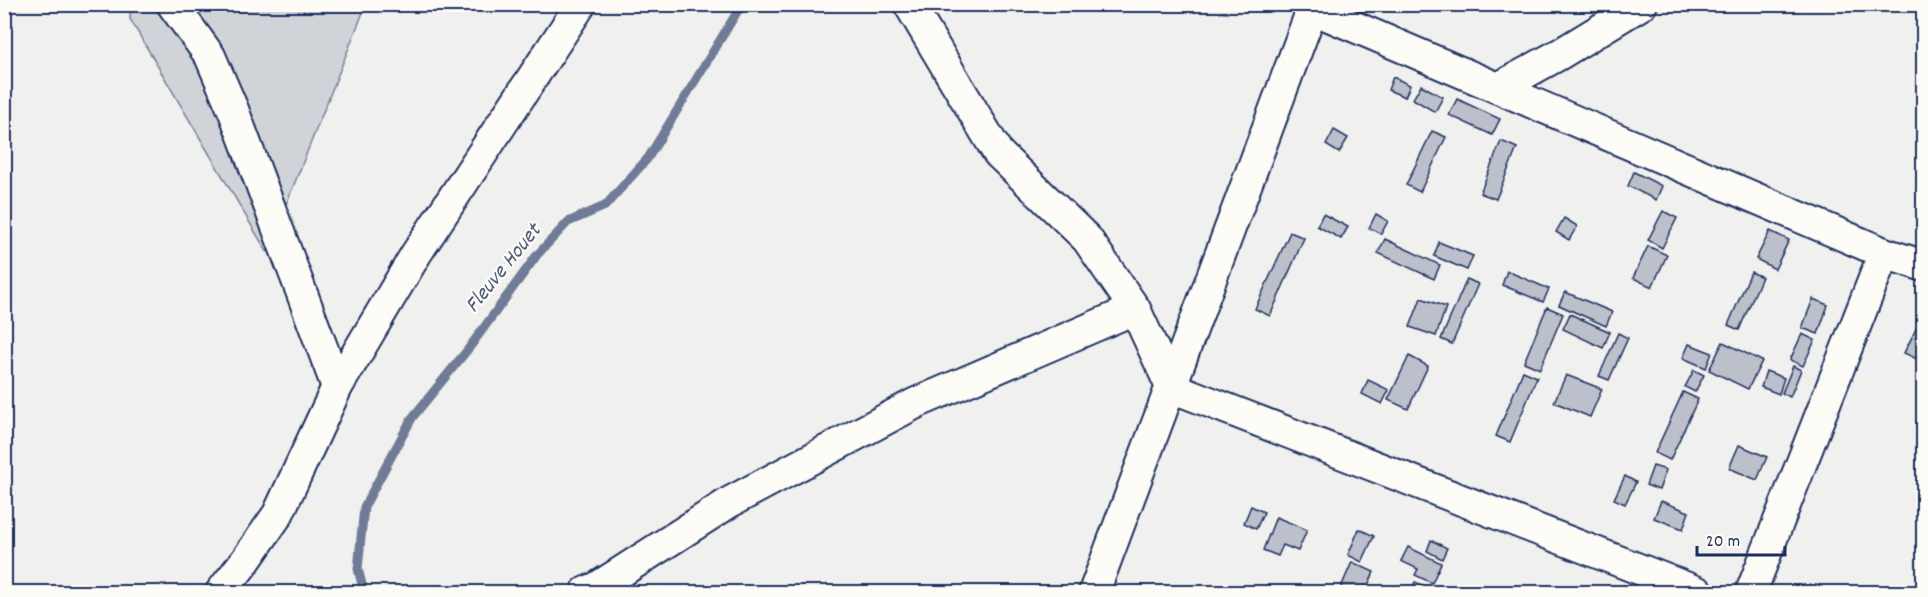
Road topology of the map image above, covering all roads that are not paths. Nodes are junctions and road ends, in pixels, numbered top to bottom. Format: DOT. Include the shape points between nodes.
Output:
graph roads {
  1 [pos="172,4"];
  2 [pos="581,4"];
  3 [pos="909,4"];
  4 [pos="1642,4"];
  5 [pos="1314,7"];
  6 [pos="1498,88"];
  7 [pos="1884,253"];
  8 [pos="1923,266"];
  9 [pos="1135,309"];
  10 [pos="337,387"];
  11 [pos="1171,387"];
  12 [pos="221,592"];
  13 [pos="586,592"];
  14 [pos="1094,592"];
  15 [pos="1698,592"];
  16 [pos="1751,592"];
  1 -- 10 [label="street" via="210,56"];
  2 -- 10 [label="street" via="416,254"];
  3 -- 9 [label="street" via="998,153 1087,239"];
  4 -- 6 [label="street"];
  5 -- 6 [label="street"];
  5 -- 11 [label="street"];
  6 -- 7 [label="street"];
  7 -- 8 [label="street"];
  7 -- 16 [label="street"];
  9 -- 11 [label="street"];
  9 -- 13 [label="street" via="916,403 730,502"];
  10 -- 12 [label="street" via="278,514"];
  11 -- 14 [label="street"];
  11 -- 15 [label="street"];
}
